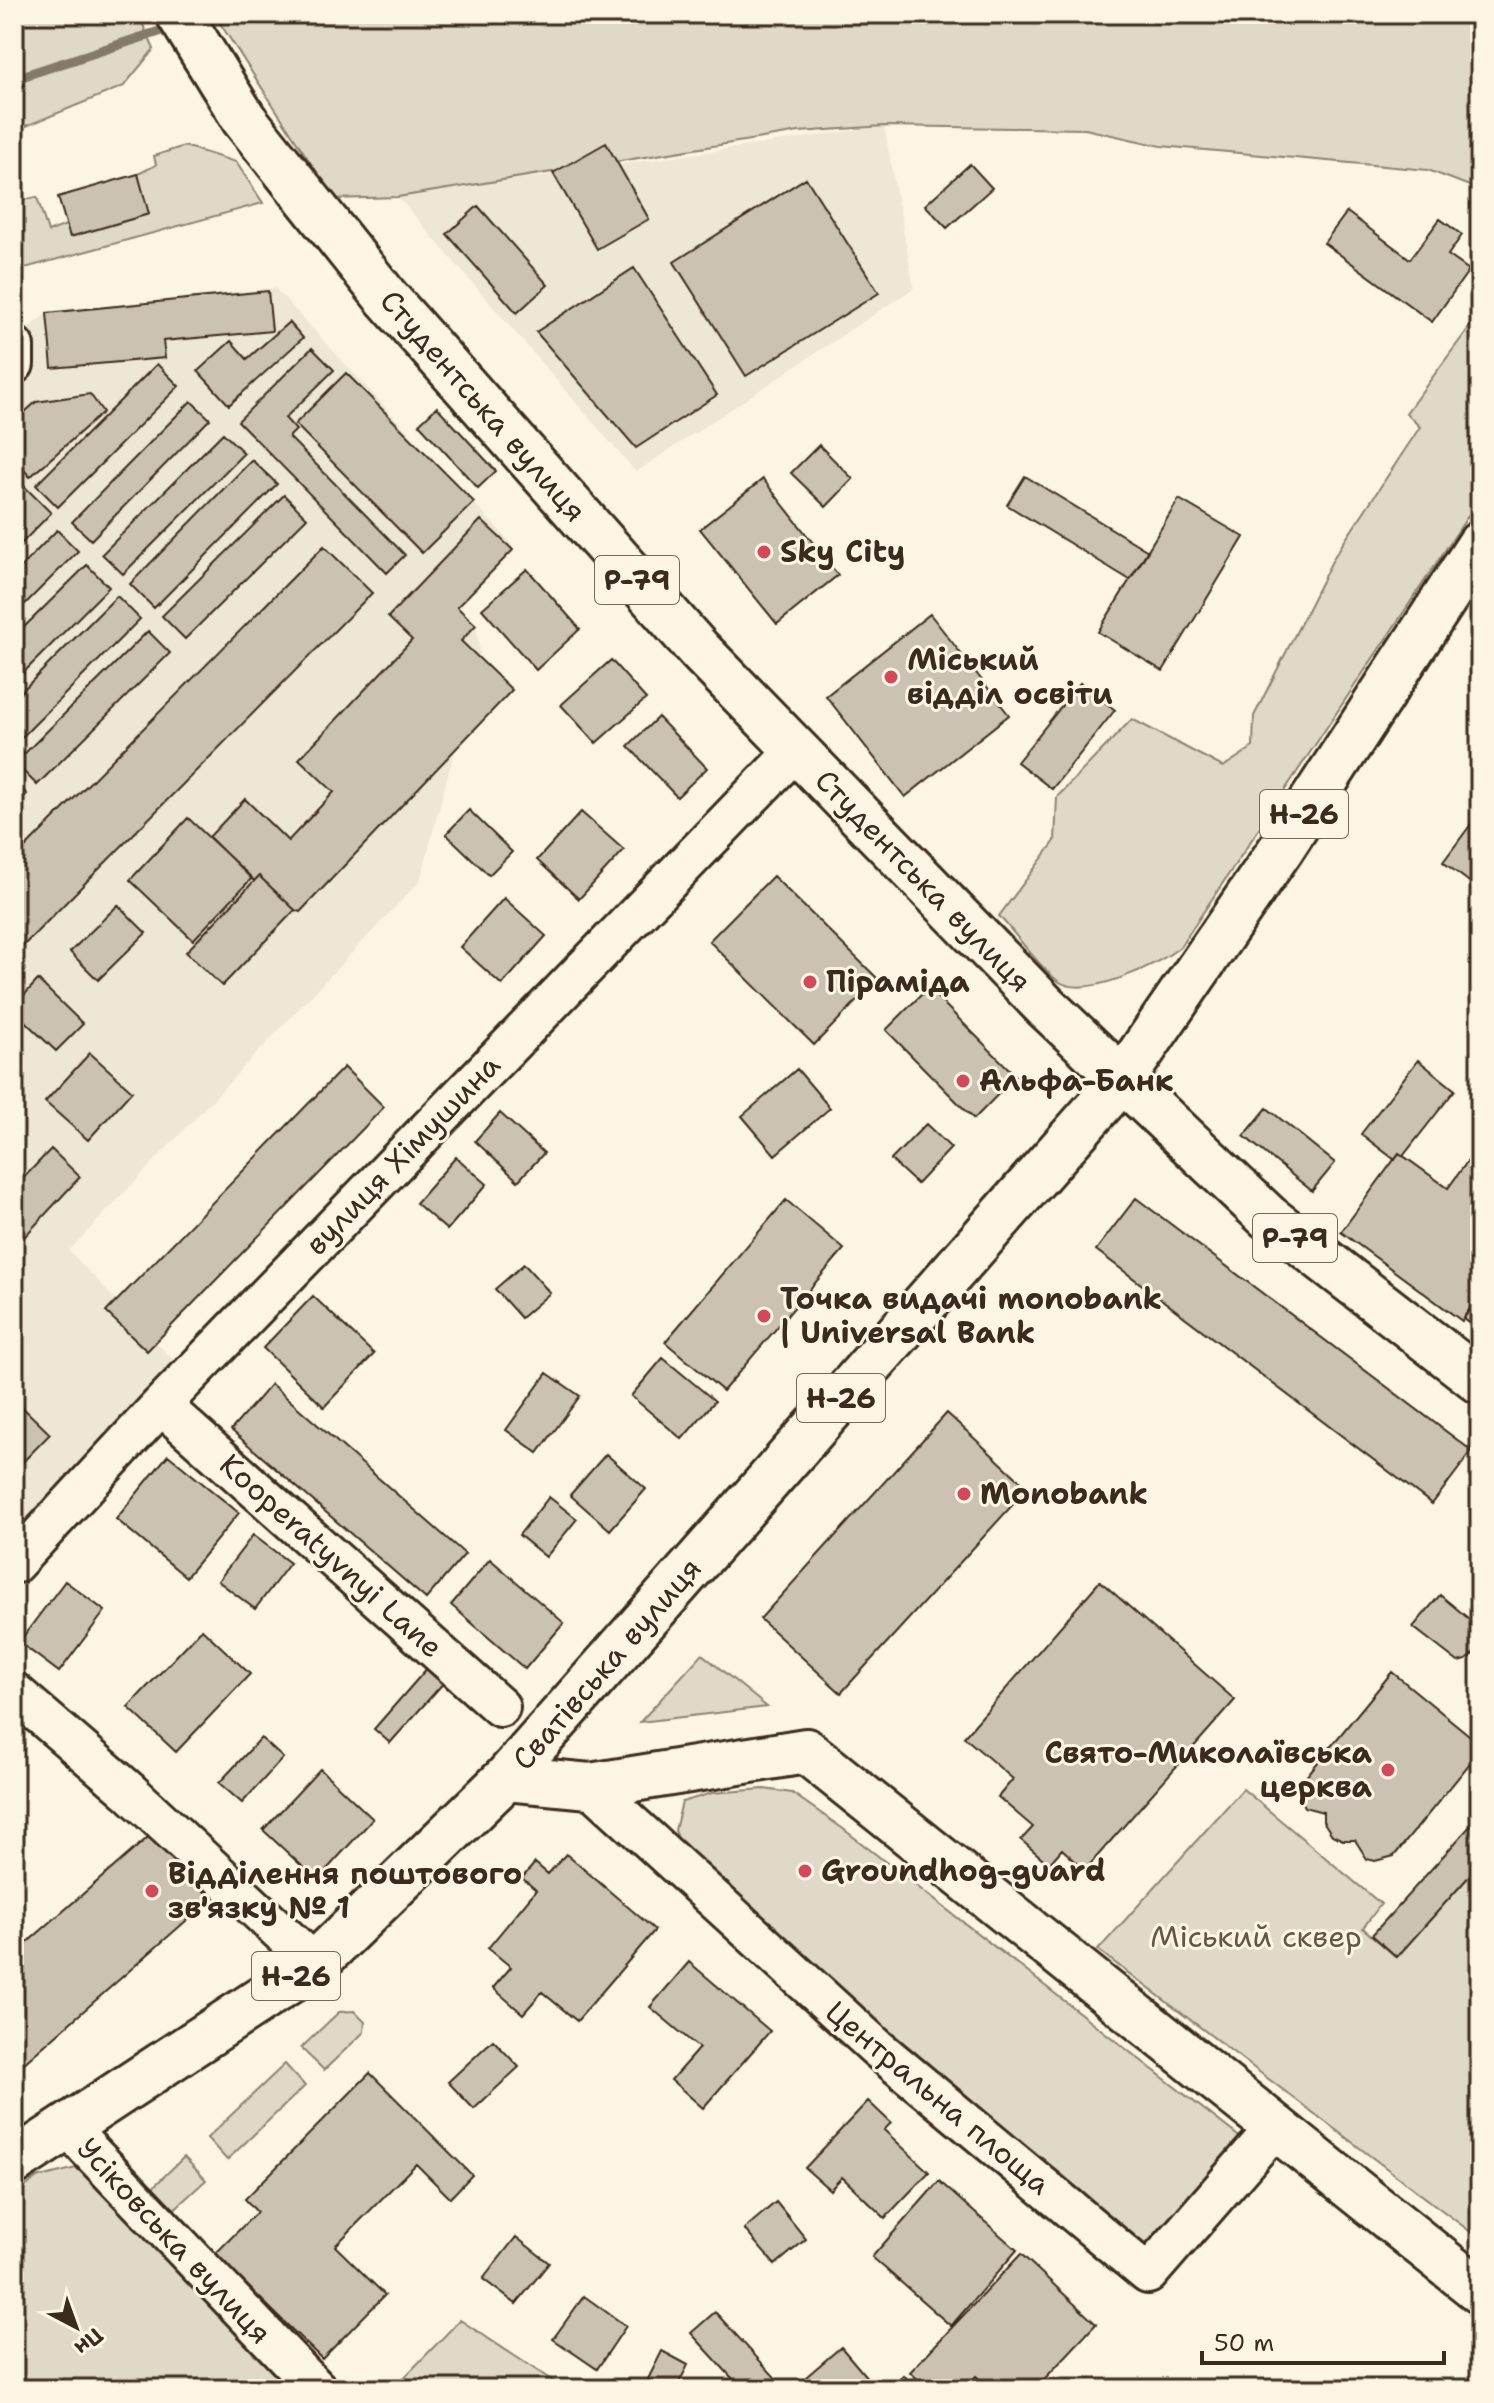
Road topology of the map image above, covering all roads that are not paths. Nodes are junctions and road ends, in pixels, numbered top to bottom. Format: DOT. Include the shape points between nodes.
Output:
graph roads {
  1 [pos="187,28"];
  2 [pos="14,346"];
  3 [pos="14,364"];
  4 [pos="1480,544"];
  5 [pos="796,750"];
  6 [pos="1122,1080"];
  7 [pos="1480,1381"];
  8 [pos="161,1405"];
  9 [pos="14,1564"];
  10 [pos="14,1692"];
  11 [pos="500,1707"];
  12 [pos="506,1778"];
  13 [pos="590,1786"];
  14 [pos="315,1964"];
  15 [pos="66,2126"];
  16 [pos="1275,2128"];
  17 [pos="14,2162"];
  18 [pos="1480,2291"];
  19 [pos="317,2389"];
  1 -- 5 [label="main road, Студентська вулиця / Р-79" via="244,119 385,296 699,650"];
  2 -- 3 [label="street"];
  4 -- 6 [label="main road, Н-26"];
  5 -- 6 [label="main road, Студентська вулиця / Р-79"];
  5 -- 8 [label="street, вулиця Хімушина"];
  6 -- 7 [label="main road, Р-79" via="1268,1217"];
  6 -- 12 [label="main road, Сватівська вулиця / Н-26"];
  8 -- 9 [label="street, вулиця Хімушина"];
  8 -- 11 [label="street, Kooperatyvnyi Lane"];
  10 -- 14 [label="street"];
  12 -- 13 [label="main road"];
  12 -- 14 [label="main road, Сватівська вулиця / Н-26"];
  13 -- 16 [label="main road" via="806,1751"];
  13 -- 16 [label="street, Центральна площа" via="877,2048 1148,2274"];
  14 -- 15 [label="main road, Сватівська вулиця / Н-26"];
  15 -- 17 [label="main road, Сватівська вулиця / Н-26"];
  15 -- 19 [label="street, Усіковська вулиця"];
  16 -- 18 [label="main road"];
}
